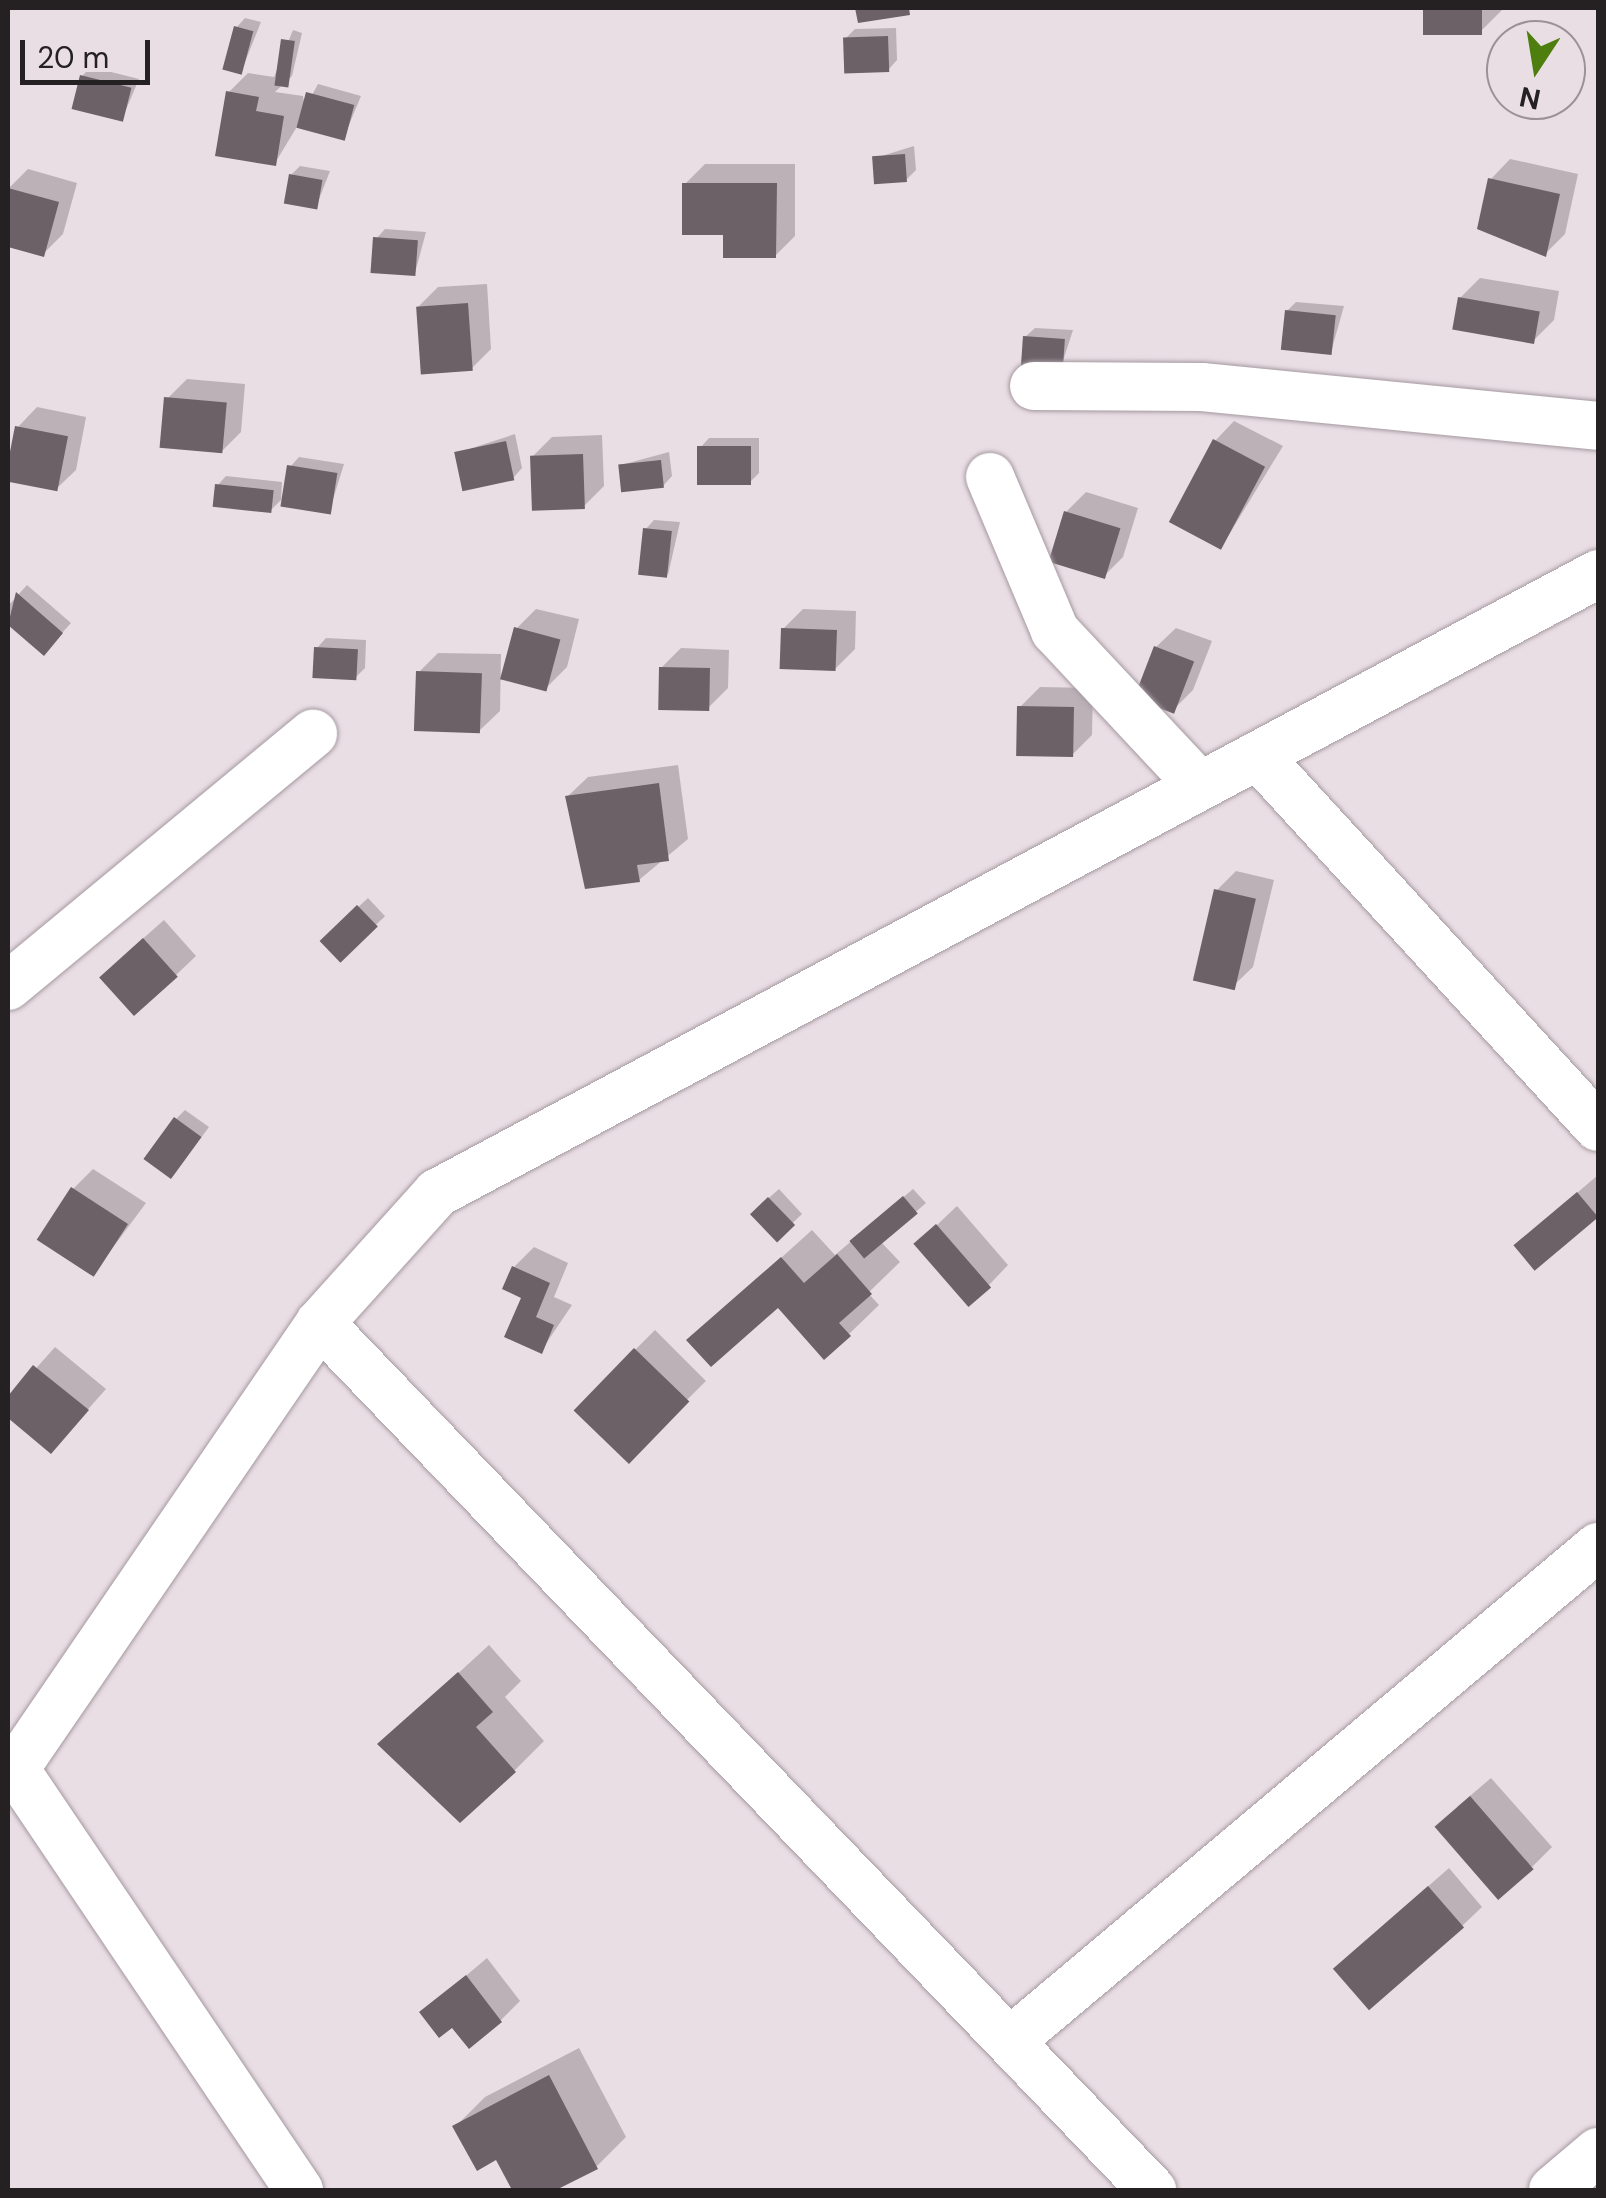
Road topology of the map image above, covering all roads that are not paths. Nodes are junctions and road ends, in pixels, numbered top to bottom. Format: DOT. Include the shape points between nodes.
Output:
graph roads {
  1 [pos="1034,386"];
  2 [pos="1598,426"];
  3 [pos="990,477"];
  4 [pos="1598,574"];
  5 [pos="313,734"];
  6 [pos="1258,756"];
  7 [pos="1197,783"];
  8 [pos="8,986"];
  9 [pos="1598,1127"];
  10 [pos="320,1322"];
  11 [pos="1598,1547"];
  12 [pos="11,1774"];
  13 [pos="1014,2038"];
  14 [pos="1598,2152"];
  15 [pos="299,2190"];
  16 [pos="1152,2190"];
  17 [pos="1554,2190"];
  1 -- 2 [label="street" via="1202,387"];
  3 -- 7 [label="street" via="1056,631"];
  4 -- 6 [label="street"];
  5 -- 8 [label="street"];
  6 -- 7 [label="street"];
  6 -- 9 [label="street"];
  7 -- 10 [label="street" via="838,986 437,1193"];
  10 -- 12 [label="street"];
  10 -- 13 [label="street"];
  11 -- 13 [label="street"];
  12 -- 15 [label="street"];
  13 -- 16 [label="street"];
  14 -- 17 [label="street"];
}
